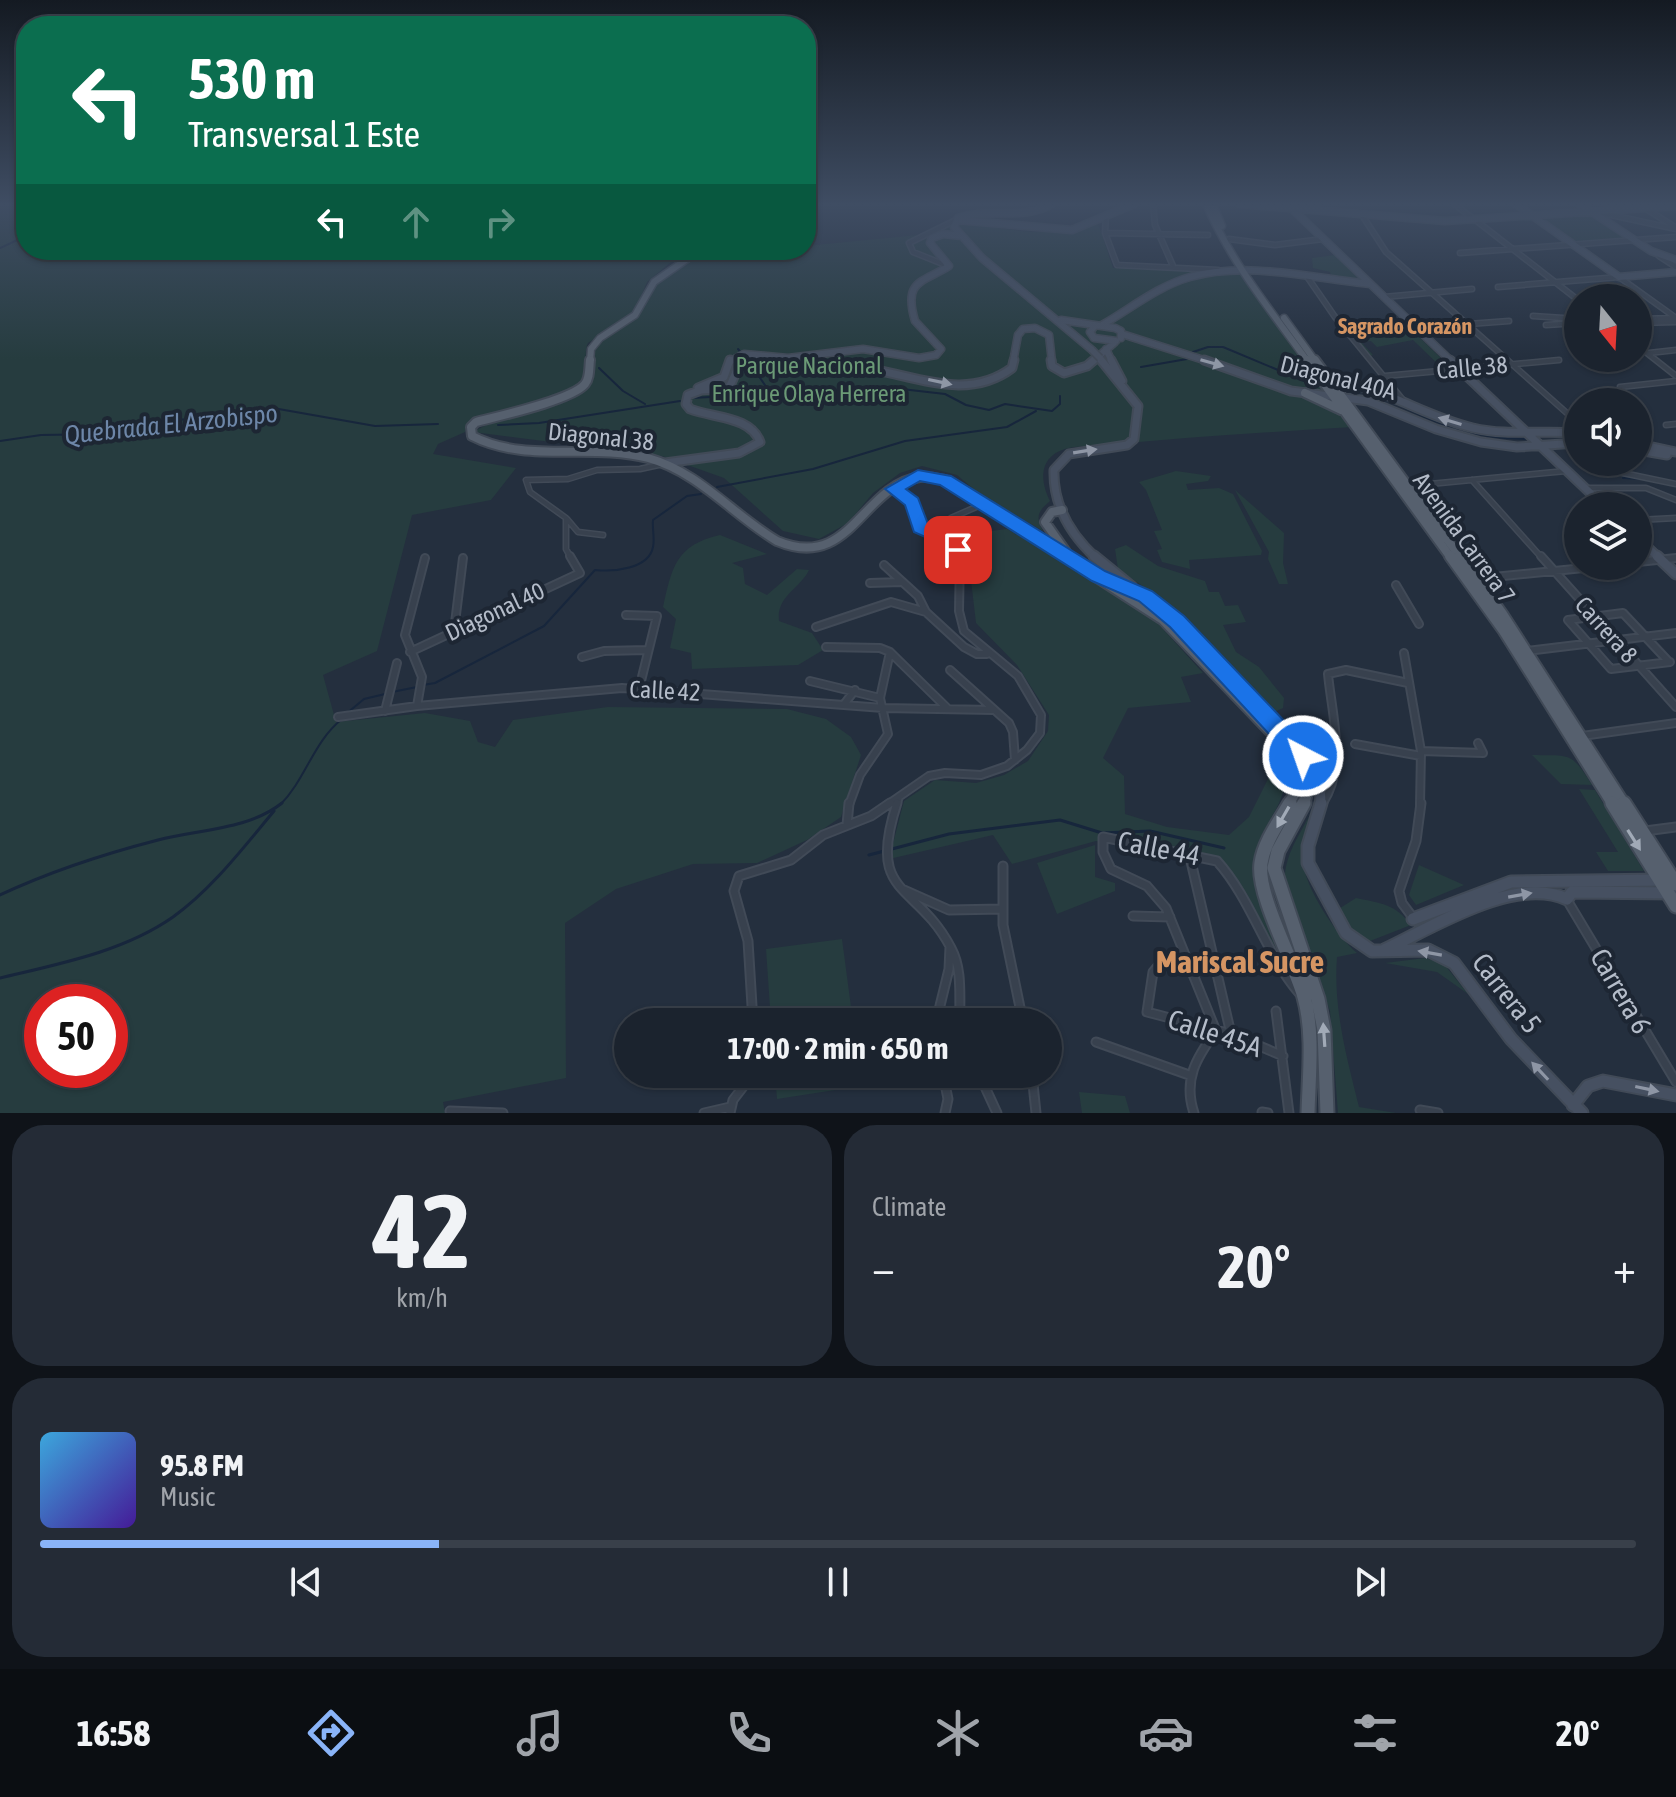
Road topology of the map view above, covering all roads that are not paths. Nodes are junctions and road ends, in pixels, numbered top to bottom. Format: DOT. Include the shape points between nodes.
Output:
graph roads {
  1 [pos="923,256"];
  2 [pos="942,256"];
  3 [pos="984,256"];
  4 [pos="1114,256"];
  5 [pos="1168,256"];
  6 [pos="1234,256"];
  7 [pos="1238,256"];
  8 [pos="1342,256"];
  9 [pos="1390,256"];
  10 [pos="1521,256"];
  11 [pos="1590,256"];
  12 [pos="1658,256"];
  13 [pos="686,260"];
  14 [pos="949,266"];
  15 [pos="1173,266"];
  16 [pos="1676,270"];
  17 [pos="1247,273"];
  18 [pos="1619,277"];
  19 [pos="1308,278"];
  20 [pos="1555,282"];
  21 [pos="1371,284"];
  22 [pos="1498,287"];
  23 [pos="1472,289"];
  24 [pos="1564,289"];
  25 [pos="1432,293"];
  26 [pos="1384,297"];
  27 [pos="1046,313"];
  28 [pos="1533,316"];
  29 [pos="1115,318"];
  30 [pos="1676,319"];
  31 [pos="1564,320"];
  32 [pos="1652,320"];
  33 [pos="1509,321"];
  34 [pos="1564,322"];
  35 [pos="1467,324"];
  36 [pos="1546,325"];
  37 [pos="1098,326"];
  38 [pos="1417,328"];
  39 [pos="1348,333"];
  40 [pos="1118,336"];
  41 [pos="1106,349"];
  42 [pos="1676,350"];
  43 [pos="1652,352"];
  44 [pos="1652,357"];
  45 [pos="1559,360"];
  46 [pos="1513,364"];
  47 [pos="1458,368"];
  48 [pos="1385,376"];
  49 [pos="1676,378"];
  50 [pos="1326,380"];
  51 [pos="1124,386"];
  52 [pos="1620,387"];
  53 [pos="1305,393"];
  54 [pos="688,395"];
  55 [pos="1338,396"];
  56 [pos="1406,404"];
  57 [pos="1564,410"];
  58 [pos="1347,413"];
  59 [pos="1676,424"];
  60 [pos="1666,425"];
  61 [pos="1526,433"];
  62 [pos="1564,433"];
  63 [pos="1564,443"];
  64 [pos="1538,444"];
  65 [pos="1652,448"];
  66 [pos="1652,451"];
  67 [pos="1676,454"];
  68 [pos="665,463"];
  69 [pos="1564,468"];
  70 [pos="1564,471"];
  71 [pos="1573,476"];
  72 [pos="1637,476"];
  73 [pos="1472,480"];
  74 [pos="1676,484"];
  75 [pos="1409,486"];
  76 [pos="1586,488"];
  77 [pos="893,489"];
  78 [pos="1590,492"];
  79 [pos="1676,500"];
  80 [pos="983,504"];
  81 [pos="1062,510"];
  82 [pos="566,518"];
  83 [pos="951,518"];
  84 [pos="1676,518"];
  85 [pos="1652,519"];
  86 [pos="603,535"];
  87 [pos="1652,551"];
  88 [pos="425,558"];
  89 [pos="463,558"];
  90 [pos="1070,558"];
  91 [pos="1676,558"];
  92 [pos="1661,560"];
  93 [pos="1652,561"];
  94 [pos="884,565"];
  95 [pos="1564,571"];
  96 [pos="1554,572"];
  97 [pos="1676,574"];
  98 [pos="1098,576"];
  99 [pos="1493,577"];
  100 [pos="903,582"];
  101 [pos="870,583"];
  102 [pos="1396,585"];
  103 [pos="1146,596"];
  104 [pos="926,612"];
  105 [pos="626,615"];
  106 [pos="1594,617"];
  107 [pos="1419,624"];
  108 [pos="816,627"];
  109 [pos="454,631"];
  110 [pos="1676,633"];
  111 [pos="1646,637"];
  112 [pos="1615,641"];
  113 [pos="1589,644"];
  114 [pos="826,647"];
  115 [pos="647,650"];
  116 [pos="1526,651"];
  117 [pos="410,652"];
  118 [pos="890,652"];
  119 [pos="988,653"];
  120 [pos="1404,653"];
  121 [pos="582,657"];
  122 [pos="397,663"];
  123 [pos="1638,666"];
  124 [pos="950,670"];
  125 [pos="810,681"];
  126 [pos="1408,683"];
  127 [pos="639,689"];
  128 [pos="855,690"];
  129 [pos="880,698"];
  130 [pos="845,703"];
  131 [pos="417,706"];
  132 [pos="1676,707"];
  133 [pos="883,708"];
  134 [pos="947,708"];
  135 [pos="993,710"];
  136 [pos="385,711"];
  137 [pos="338,717"];
  138 [pos="1676,723"];
  139 [pos="1582,736"];
  140 [pos="1478,743"];
  141 [pos="1355,744"];
  142 [pos="1295,746"];
  143 [pos="1421,753"];
  144 [pos="1015,761"];
  145 [pos="899,797"];
  146 [pos="1321,806"];
  147 [pos="847,825"];
  148 [pos="1676,827"];
  149 [pos="1643,832"];
  150 [pos="1189,853"];
  151 [pos="1003,866"];
  152 [pos="1659,880"];
  153 [pos="1674,886"];
  154 [pos="903,890"];
  155 [pos="1567,899"];
  156 [pos="1676,906"];
  157 [pos="1002,909"];
  158 [pos="1133,916"];
  159 [pos="1170,917"];
  160 [pos="1413,919"];
  161 [pos="1422,931"];
  162 [pos="950,946"];
  163 [pos="1372,951"];
  164 [pos="1163,960"];
  165 [pos="1305,999"];
  166 [pos="752,1008"];
  167 [pos="939,1008"];
  168 [pos="959,1008"];
  169 [pos="1020,1008"];
  170 [pos="1276,1011"];
  171 [pos="1216,1031"];
  172 [pos="1231,1034"];
  173 [pos="1096,1042"];
  174 [pos="1283,1056"];
  175 [pos="1189,1075"];
  176 [pos="1676,1082"];
  177 [pos="744,1088"];
  178 [pos="946,1088"];
  179 [pos="985,1088"];
  180 [pos="1033,1088"];
  181 [pos="1676,1095"];
  182 [pos="730,1110"];
  183 [pos="1420,1110"];
  184 [pos="1574,1110"];
  185 [pos="450,1111"];
  186 [pos="503,1113"];
  187 [pos="704,1113"];
  188 [pos="945,1113"];
  189 [pos="997,1113"];
  190 [pos="1036,1113"];
  191 [pos="1194,1113"];
  192 [pos="1289,1113"];
  193 [pos="1308,1113"];
  194 [pos="1327,1113"];
  195 [pos="1438,1113"];
  1 -- 14 [label="street"];
  2 -- 14 [label="street"];
  3 -- 27 [label="street"];
  4 -- 15 [label="street" via="1117,265"];
  5 -- 15 [label="street"];
  6 -- 17 [label="main road, Avenida Carrera 7"];
  7 -- 17 [label="main road, Avenida Carrera 7"];
  8 -- 21 [label="street"];
  9 -- 25 [label="street"];
  10 -- 20 [label="street"];
  11 -- 18 [label="street"];
  12 -- 16 [label="street"];
  13 -- 68 [label="main road, Diagonal 38" via="654,282 635,315 591,349 583,387 476,422 470,432 482,442 511,448 616,453"];
  14 -- 54 [label="street" via="912,289 913,321 939,343 936,355 919,358 863,349 788,358 742,354 729,360 724,377"];
  15 -- 17 [label="street"];
  16 -- 18 [label="street"];
  17 -- 19 [label="street"];
  17 -- 29 [label="street" via="1186,278"];
  17 -- 50 [label="main road, Avenida Carrera 7"];
  18 -- 20 [label="street"];
  18 -- 30 [label="street"];
  19 -- 21 [label="street"];
  19 -- 39 [label="street"];
  20 -- 22 [label="street"];
  20 -- 24 [label="street"];
  21 -- 26 [label="street"];
  23 -- 25 [label="street"];
  25 -- 26 [label="street"];
  25 -- 35 [label="street"];
  26 -- 38 [label="street"];
  27 -- 37 [label="street" via="1073,324"];
  27 -- 51 [label="street, bridge" via="1092,350"];
  28 -- 31 [label="street"];
  29 -- 37 [label="street"];
  29 -- 40 [label="street"];
  30 -- 32 [label="street"];
  33 -- 35 [label="street"];
  34 -- 36 [label="street"];
  35 -- 38 [label="street"];
  35 -- 46 [label="street"];
  37 -- 40 [label="street, Diagonal 40A"];
  37 -- 40 [label="street" via="1090,332 1094,338"];
  38 -- 39 [label="street"];
  38 -- 47 [label="street"];
  39 -- 48 [label="street"];
  40 -- 41 [label="street"];
  40 -- 53 [label="street, Diagonal 40A, one-way"];
  41 -- 51 [label="street"];
  54 -- 41 [label="street, one-way" via="729,388 739,365 754,360 784,369 860,367 981,386 1012,368 1018,335 1027,328 1049,335 1052,366 1059,372 1087,366"];
  42 -- 43 [label="street"];
  44 -- 49 [label="street"];
  45 -- 46 [label="street, Calle 38"];
  46 -- 47 [label="street, Calle 38"];
  46 -- 57 [label="street"];
  47 -- 48 [label="street, Calle 38"];
  47 -- 61 [label="street"];
  48 -- 56 [label="street"];
  49 -- 52 [label="street"];
  50 -- 55 [label="main road, Avenida Carrera 7"];
  50 -- 56 [label="street, Diagonal 40A" via="1361,385"];
  81 -- 51 [label="street, one-way" via="1054,470 1069,454 1124,446 1134,439 1139,409"];
  53 -- 55 [label="street, Diagonal 40A"];
  53 -- 58 [label="main road"];
  54 -- 68 [label="street" via="690,409 753,427 760,442 739,453"];
  55 -- 58 [label="main road, Avenida Carrera 7"];
  55 -- 64 [label="street, Diagonal 40A" via="1374,403 1481,442"];
  55 -- 75 [label="main road, Avenida Carrera 7"];
  61 -- 56 [label="street, Diagonal 40A, one-way" via="1469,427"];
  58 -- 152 [label="main road, Avenida Carrera 7, one-way" via="1504,631"];
  59 -- 60 [label="street"];
  61 -- 62 [label="street, Diagonal 40A"];
  61 -- 64 [label="street"];
  63 -- 64 [label="street, Diagonal 40A"];
  64 -- 69 [label="street"];
  65 -- 67 [label="street"];
  66 -- 67 [label="street"];
  68 -- 77 [label="main road, Diagonal 38" via="779,541 800,548 834,542"];
  68 -- 82 [label="street" via="597,470 568,479 526,480 530,492"];
  70 -- 73 [label="street"];
  71 -- 76 [label="street"];
  72 -- 74 [label="street"];
  73 -- 75 [label="street"];
  73 -- 96 [label="street, Carrera 8"];
  75 -- 116 [label="main road, Avenida Carrera 7"];
  76 -- 78 [label="street"];
  76 -- 79 [label="street" via="1646,488"];
  77 -- 80 [label="main road" via="910,477 934,476"];
  77 -- 119 [label="street" via="912,502 921,528 958,550 962,626"];
  80 -- 83 [label="street"];
  80 -- 90 [label="main road"];
  81 -- 90 [label="main road" via="1052,512 1045,522"];
  81 -- 103 [label="street" via="1092,558"];
  82 -- 86 [label="street" via="578,532"];
  82 -- 109 [label="street, Diagonal 40" via="566,549 580,573"];
  84 -- 85 [label="street"];
  87 -- 92 [label="street"];
  88 -- 117 [label="street" via="405,635"];
  89 -- 109 [label="street"];
  90 -- 98 [label="main road"];
  91 -- 92 [label="street"];
  92 -- 93 [label="street"];
  92 -- 97 [label="street"];
  94 -- 100 [label="street"];
  95 -- 96 [label="street"];
  96 -- 99 [label="street"];
  96 -- 106 [label="street, Carrera 8"];
  98 -- 103 [label="main road"];
  98 -- 165 [label="main road, one-way" via="1163,619 1292,760 1296,791 1260,867"];
  100 -- 101 [label="street"];
  100 -- 104 [label="street"];
  102 -- 107 [label="street"];
  103 -- 142 [label="main road"];
  104 -- 108 [label="street" via="891,602"];
  104 -- 119 [label="street" via="964,647"];
  105 -- 115 [label="street" via="657,616"];
  106 -- 111 [label="street" via="1623,613"];
  106 -- 112 [label="street, Carrera 8"];
  106 -- 113 [label="street" via="1568,620"];
  109 -- 117 [label="street, Diagonal 40"];
  110 -- 111 [label="street"];
  111 -- 112 [label="street"];
  111 -- 123 [label="street" via="1670,662"];
  112 -- 113 [label="street"];
  112 -- 123 [label="street, Carrera 8"];
  113 -- 116 [label="street"];
  113 -- 123 [label="street" via="1611,669"];
  114 -- 118 [label="street"];
  115 -- 121 [label="street"];
  115 -- 127 [label="street"];
  116 -- 139 [label="main road, Avenida Carrera 7"];
  117 -- 131 [label="street" via="422,677"];
  118 -- 129 [label="street"];
  118 -- 134 [label="street"];
  119 -- 144 [label="street" via="1014,671 1041,715 1040,733"];
  120 -- 126 [label="street"];
  122 -- 136 [label="street"];
  123 -- 132 [label="street, Carrera 8"];
  124 -- 135 [label="street"];
  125 -- 128 [label="street"];
  126 -- 143 [label="street"];
  126 -- 146 [label="street" via="1346,670 1334,671 1326,680 1337,771"];
  127 -- 130 [label="street, Calle 42"];
  127 -- 131 [label="street, Calle 42"];
  128 -- 129 [label="street"];
  128 -- 130 [label="street"];
  129 -- 133 [label="street"];
  130 -- 133 [label="street, Calle 42"];
  131 -- 136 [label="street, Calle 42"];
  133 -- 134 [label="street, Calle 42"];
  133 -- 147 [label="street" via="888,734 856,782"];
  134 -- 135 [label="street, Calle 42"];
  135 -- 144 [label="street" via="1012,728"];
  136 -- 137 [label="street, Calle 42"];
  138 -- 139 [label="street"];
  139 -- 149 [label="main road, Avenida Carrera 7"];
  140 -- 143 [label="street" via="1483,753"];
  141 -- 143 [label="street"];
  142 -- 146 [label="street" via="1316,776"];
  194 -- 142 [label="main road, one-way" via="1318,999 1274,868 1308,793 1306,769"];
  143 -- 160 [label="street" via="1416,841 1399,891"];
  144 -- 145 [label="street" via="981,775 938,773"];
  145 -- 147 [label="street"];
  145 -- 154 [label="street" via="885,851"];
  146 -- 163 [label="street" via="1307,852 1310,871 1346,933"];
  147 -- 166 [label="street" via="823,835 791,860 744,873 735,881 748,941"];
  148 -- 149 [label="street"];
  149 -- 153 [label="main road, Avenida Carrera 7"];
  150 -- 159 [label="street, Calle 44" via="1103,837 1103,861 1109,870 1156,894"];
  150 -- 165 [label="street, Calle 44" via="1221,864"];
  150 -- 172 [label="street"];
  151 -- 157 [label="street"];
  152 -- 153 [label="main road, Avenida Carrera 7"];
  152 -- 160 [label="street" via="1511,882"];
  153 -- 155 [label="street" via="1572,892"];
  153 -- 156 [label="main road, Avenida Carrera 7"];
  154 -- 157 [label="street" via="949,910"];
  154 -- 162 [label="street"];
  161 -- 155 [label="street, one-way" via="1512,896 1552,892"];
  155 -- 176 [label="street, Carrera 6"];
  157 -- 169 [label="street"];
  158 -- 159 [label="street"];
  159 -- 171 [label="street"];
  160 -- 161 [label="street"];
  161 -- 163 [label="street"];
  162 -- 167 [label="street"];
  162 -- 168 [label="street"];
  184 -- 163 [label="street, Carrera 5, one-way" via="1454,963 1428,950"];
  164 -- 171 [label="street, Calle 45A" via="1153,972 1147,1012"];
  165 -- 193 [label="main road"];
  170 -- 174 [label="street"];
  171 -- 172 [label="street, Calle 45A"];
  171 -- 175 [label="street"];
  172 -- 174 [label="street, Calle 45A"];
  173 -- 175 [label="street"];
  174 -- 192 [label="street"];
  175 -- 191 [label="street"];
  177 -- 182 [label="street"];
  178 -- 188 [label="street"];
  179 -- 189 [label="street"];
  180 -- 190 [label="street"];
  184 -- 181 [label="street, one-way" via="1588,1086 1603,1081"];
  182 -- 187 [label="street"];
  183 -- 195 [label="street"];
  185 -- 186 [label="street"];
}
